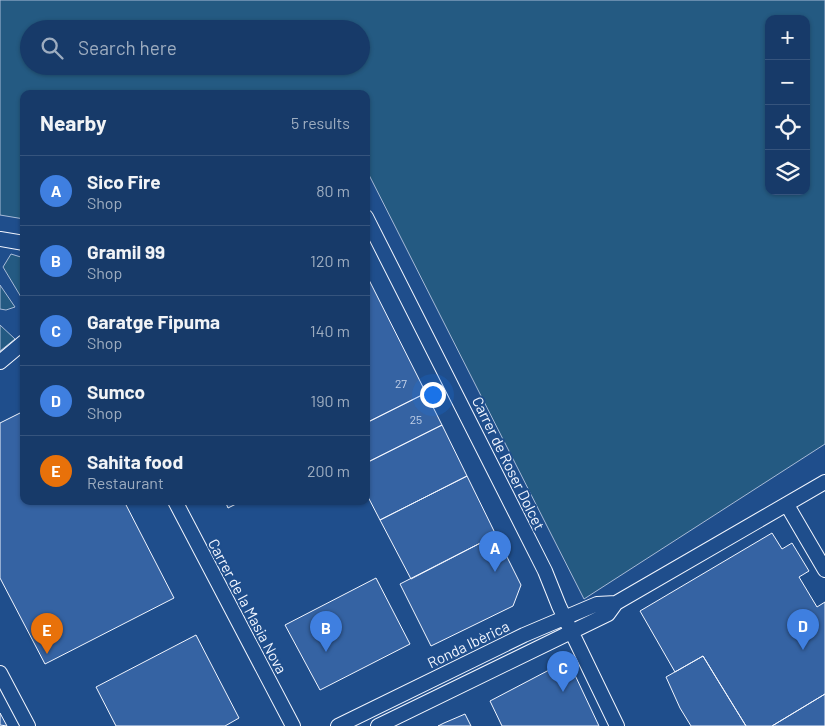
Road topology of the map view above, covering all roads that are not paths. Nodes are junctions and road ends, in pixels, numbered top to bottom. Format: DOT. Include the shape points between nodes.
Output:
graph roads {
  1 [pos="370,225"];
  2 [pos="0,239"];
  3 [pos="20,242"];
  4 [pos="20,345"];
  5 [pos="0,362"];
  6 [pos="825,482"];
  7 [pos="177,505"];
  8 [pos="787,505"];
  9 [pos="825,570"];
  10 [pos="616,603"];
  11 [pos="565,617"];
  12 [pos="572,631"];
  13 [pos="0,673"];
  14 [pos="28,726"];
  15 [pos="292,726"];
  16 [pos="338,726"];
  17 [pos="378,726"];
  18 [pos="618,726"];
  1 -- 11 [label="street, Carrer de Roser Dolcet" via="545,571"];
  2 -- 3 [label="street"];
  4 -- 5 [label="street"];
  6 -- 8 [label="street, Ronda Ibèrica"];
  7 -- 15 [label="street, Carrer de la Masia Nova"];
  8 -- 9 [label="street"];
  8 -- 10 [label="street, Ronda Ibèrica"];
  10 -- 11 [label="street, Ronda Ibèrica" via="597,604"];
  10 -- 12 [label="street, Ronda Ibèrica" via="608,614"];
  11 -- 12 [label="street, Carrer de Roser Dolcet"];
  11 -- 16 [label="street, Ronda Ibèrica"];
  12 -- 17 [label="street, Ronda Ibèrica"];
  12 -- 18 [label="street, Carrer de Roser Dolcet"];
  13 -- 14 [label="street"];
}
